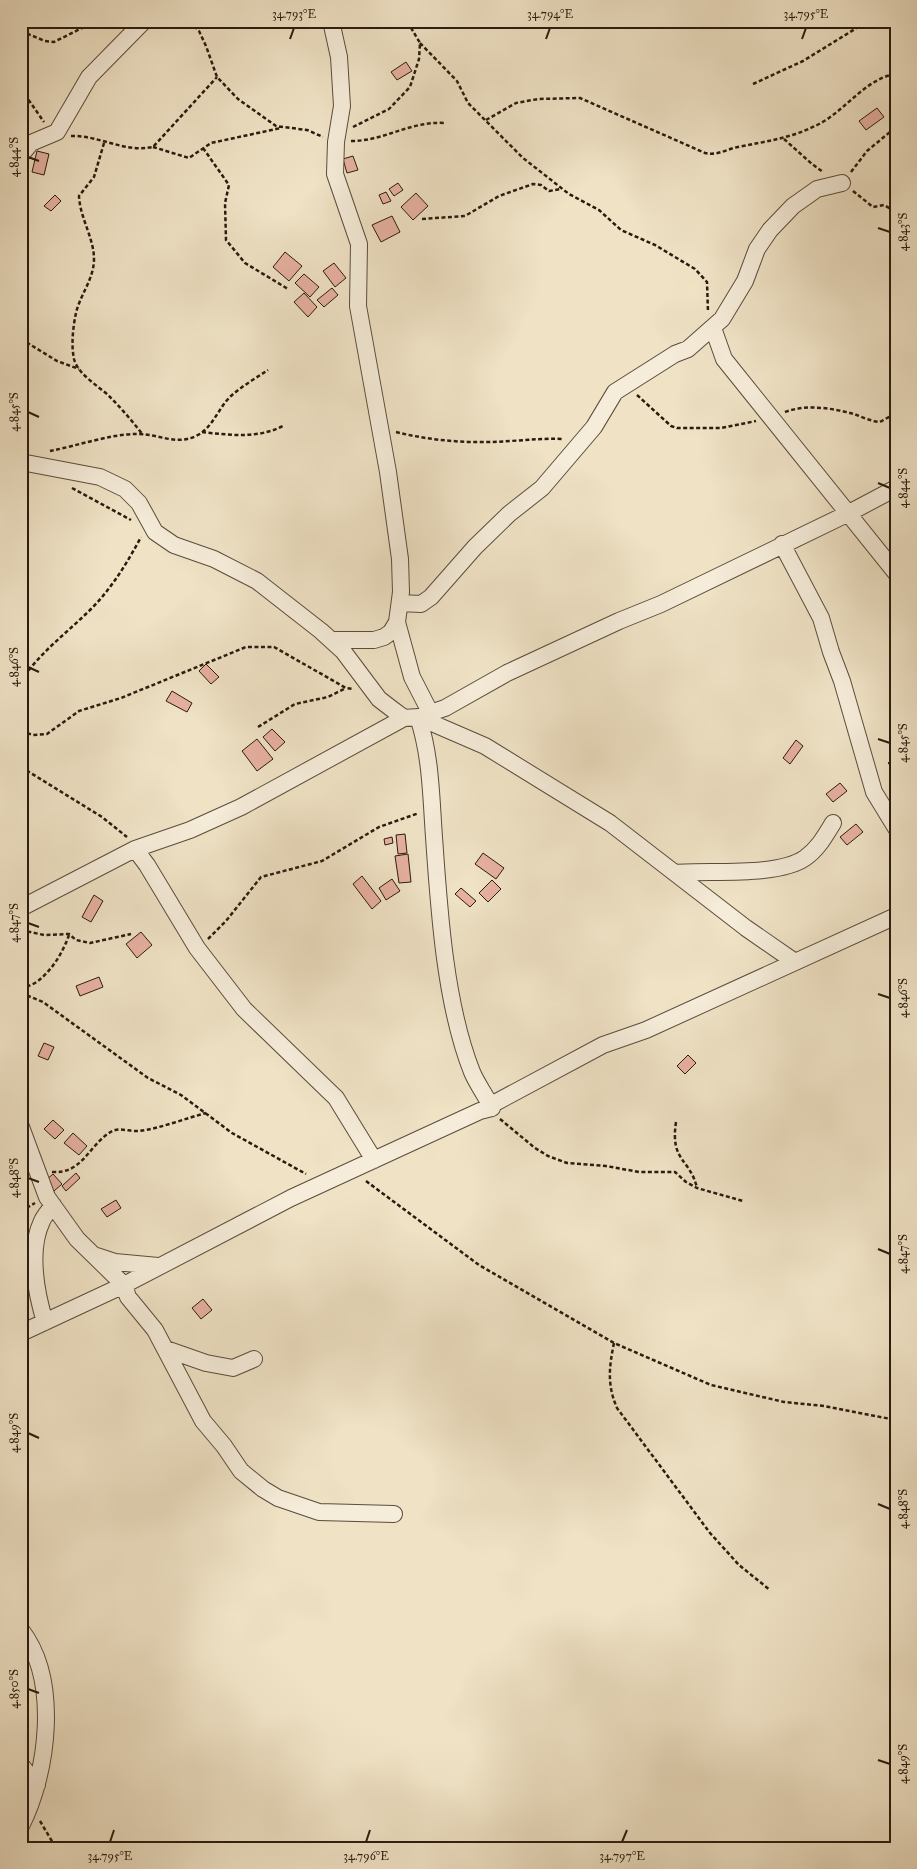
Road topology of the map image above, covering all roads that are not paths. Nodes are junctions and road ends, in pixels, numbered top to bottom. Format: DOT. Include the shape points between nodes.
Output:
graph roads {
  1 [pos="144,21"];
  2 [pos="331,21"];
  3 [pos="21,155"];
  4 [pos="842,184"];
  5 [pos="713,328"];
  6 [pos="21,462"];
  7 [pos="896,488"];
  8 [pos="847,514"];
  9 [pos="782,544"];
  10 [pos="896,573"];
  11 [pos="401,603"];
  12 [pos="398,622"];
  13 [pos="331,640"];
  14 [pos="418,716"];
  15 [pos="834,823"];
  16 [pos="896,828"];
  17 [pos="135,849"];
  18 [pos="676,873"];
  19 [pos="21,908"];
  20 [pos="896,916"];
  21 [pos="795,962"];
  22 [pos="492,1106"];
  23 [pos="21,1127"];
  24 [pos="374,1160"];
  25 [pos="53,1205"];
  26 [pos="95,1255"];
  27 [pos="158,1266"];
  28 [pos="124,1285"];
  29 [pos="45,1322"];
  30 [pos="21,1333"];
  31 [pos="166,1350"];
  32 [pos="254,1359"];
  33 [pos="394,1514"];
  34 [pos="21,1630"];
  35 [pos="21,1765"];
  36 [pos="37,1785"];
  37 [pos="21,1826"];
  1 -- 3 [label="street" via="89,77 59,130 31,143"];
  2 -- 11 [label="street" via="339,57 342,106 335,174 360,244 358,306 400,559"];
  4 -- 5 [label="street" via="817,189 793,206 770,230 733,302"];
  5 -- 8 [label="street" via="722,355"];
  5 -- 11 [label="street" via="688,349 675,354 612,396 594,427 542,488 475,547 431,597 420,604"];
  6 -- 13 [label="street" via="100,477 125,489 139,503 150,528 174,545 214,559 257,581"];
  7 -- 8 [label="street"];
  8 -- 9 [label="street"];
  8 -- 10 [label="street"];
  9 -- 14 [label="street" via="661,604"];
  9 -- 16 [label="street" via="821,618 874,792"];
  11 -- 12 [label="street"];
  12 -- 13 [label="street" via="391,632 374,640"];
  12 -- 14 [label="street"];
  13 -- 14 [label="street" via="375,694"];
  14 -- 17 [label="street" via="190,830"];
  14 -- 18 [label="street" via="485,746 610,822"];
  14 -- 22 [label="street" via="426,743 445,955 457,1021 473,1074"];
  15 -- 18 [label="street" via="816,849 802,860 762,871"];
  17 -- 19 [label="street"];
  17 -- 24 [label="street" via="197,948 244,1009 336,1098"];
  18 -- 21 [label="street"];
  20 -- 21 [label="street"];
  21 -- 22 [label="street" via="646,1030 603,1045"];
  22 -- 24 [label="street"];
  23 -- 25 [label="street"];
  24 -- 27 [label="street"];
  25 -- 26 [label="street" via="77,1239"];
  25 -- 29 [label="street" via="42,1221 35,1254 38,1299"];
  26 -- 27 [label="street" via="115,1262"];
  26 -- 28 [label="street"];
  27 -- 28 [label="street"];
  28 -- 29 [label="street"];
  28 -- 31 [label="street" via="128,1296 146,1317"];
  29 -- 30 [label="street"];
  31 -- 32 [label="street" via="234,1368"];
  31 -- 33 [label="street" via="203,1421 241,1471 262,1489 319,1512"];
  34 -- 36 [label="street" via="32,1645 40,1666 46,1708"];
  35 -- 36 [label="street"];
  36 -- 37 [label="street"];
}
